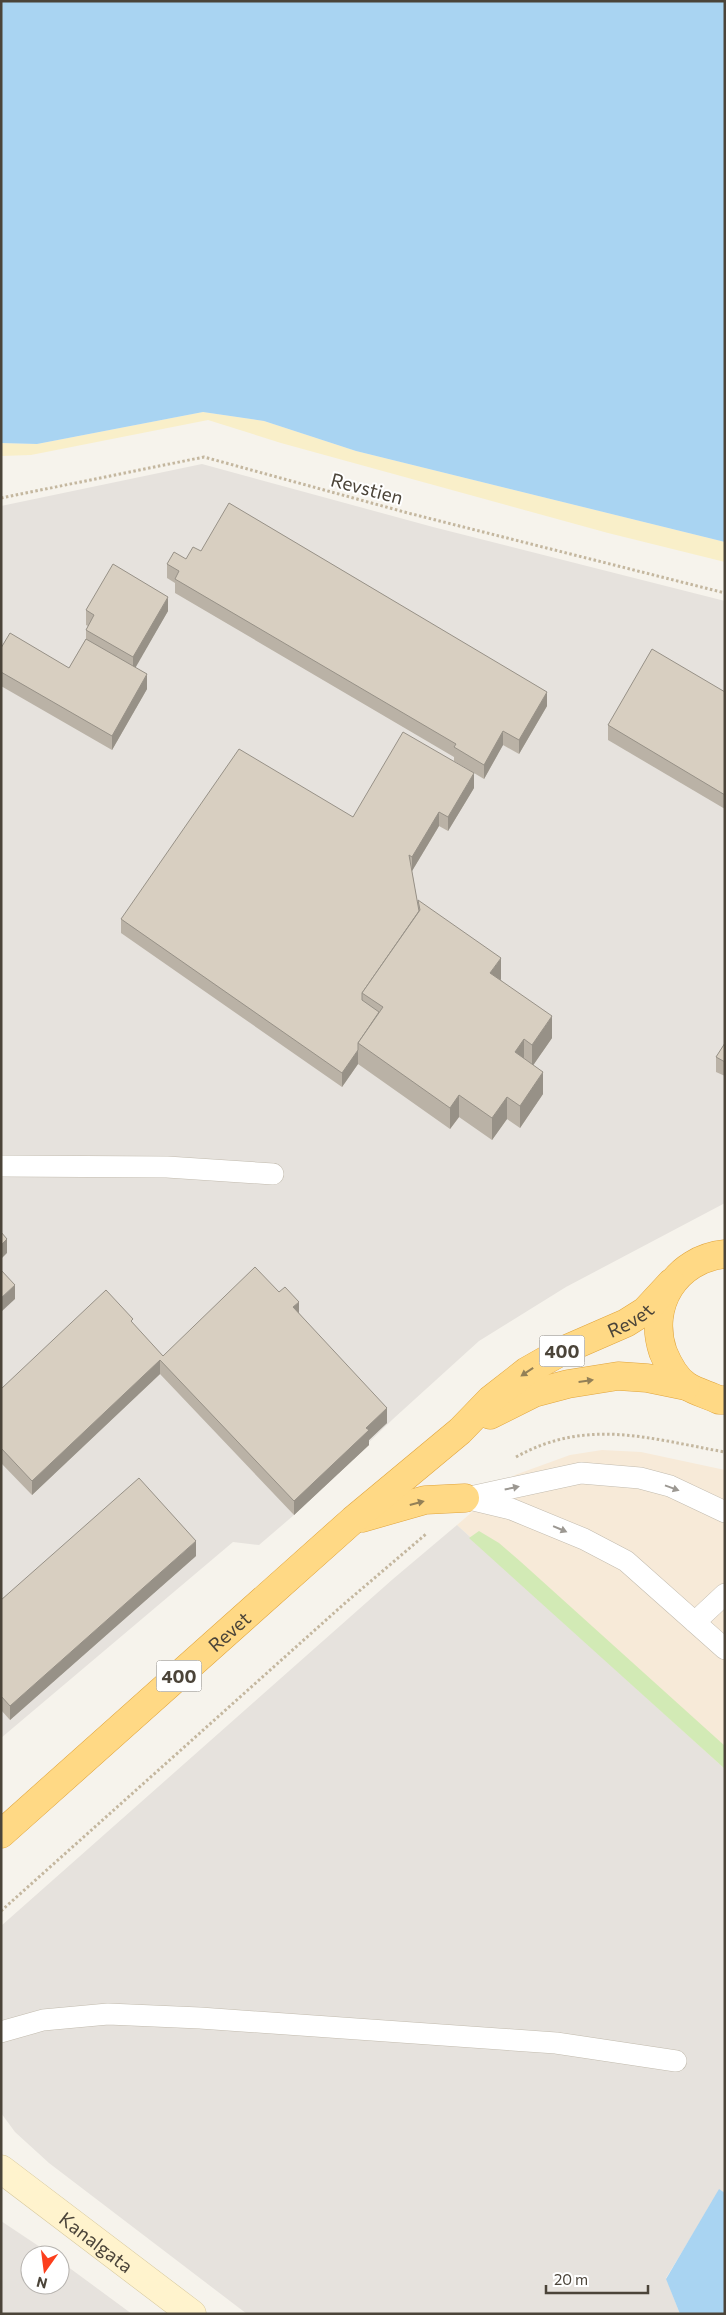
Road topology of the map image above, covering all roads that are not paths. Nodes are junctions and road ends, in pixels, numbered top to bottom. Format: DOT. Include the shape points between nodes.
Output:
graph roads {
  1 [pos="1,1166"];
  2 [pos="273,1174"];
  3 [pos="725,1254"];
  4 [pos="671,1283"];
  5 [pos="686,1386"];
  6 [pos="725,1400"];
  7 [pos="460,1430"];
  8 [pos="465,1498"];
  9 [pos="725,1512"];
  10 [pos="353,1520"];
  11 [pos="725,1594"];
  12 [pos="695,1622"];
  13 [pos="725,1649"];
  14 [pos="1,1834"];
  15 [pos="1,2032"];
  16 [pos="676,2061"];
  17 [pos="1,2169"];
  18 [pos="192,2314"];
  1 -- 2 [label="lane" via="167,1167"];
  3 -- 4 [label="highway, 400" via="712,1255 689,1266"];
  4 -- 5 [label="highway, 400" via="659,1310 658,1336 668,1365"];
  4 -- 7 [label="highway, Revet / 400, one-way" via="645,1310 626,1323 564,1350 527,1371 490,1400"];
  5 -- 6 [label="highway, 400"];
  7 -- 5 [label="highway, Revet / 400, one-way" via="534,1393 568,1384 618,1376"];
  7 -- 10 [label="highway, Revet / 400"];
  8 -- 9 [label="lane, one-way" via="581,1473 640,1478 663,1484"];
  10 -- 8 [label="highway, 400, one-way" via="425,1500"];
  8 -- 12 [label="lane, one-way" via="511,1509 584,1539 626,1562"];
  10 -- 14 [label="highway, Revet / 400"];
  11 -- 12 [label="lane"];
  12 -- 13 [label="lane"];
  15 -- 16 [label="lane" via="43,2020 108,2014 556,2043"];
  17 -- 18 [label="main road, Kanalgata"];
}
